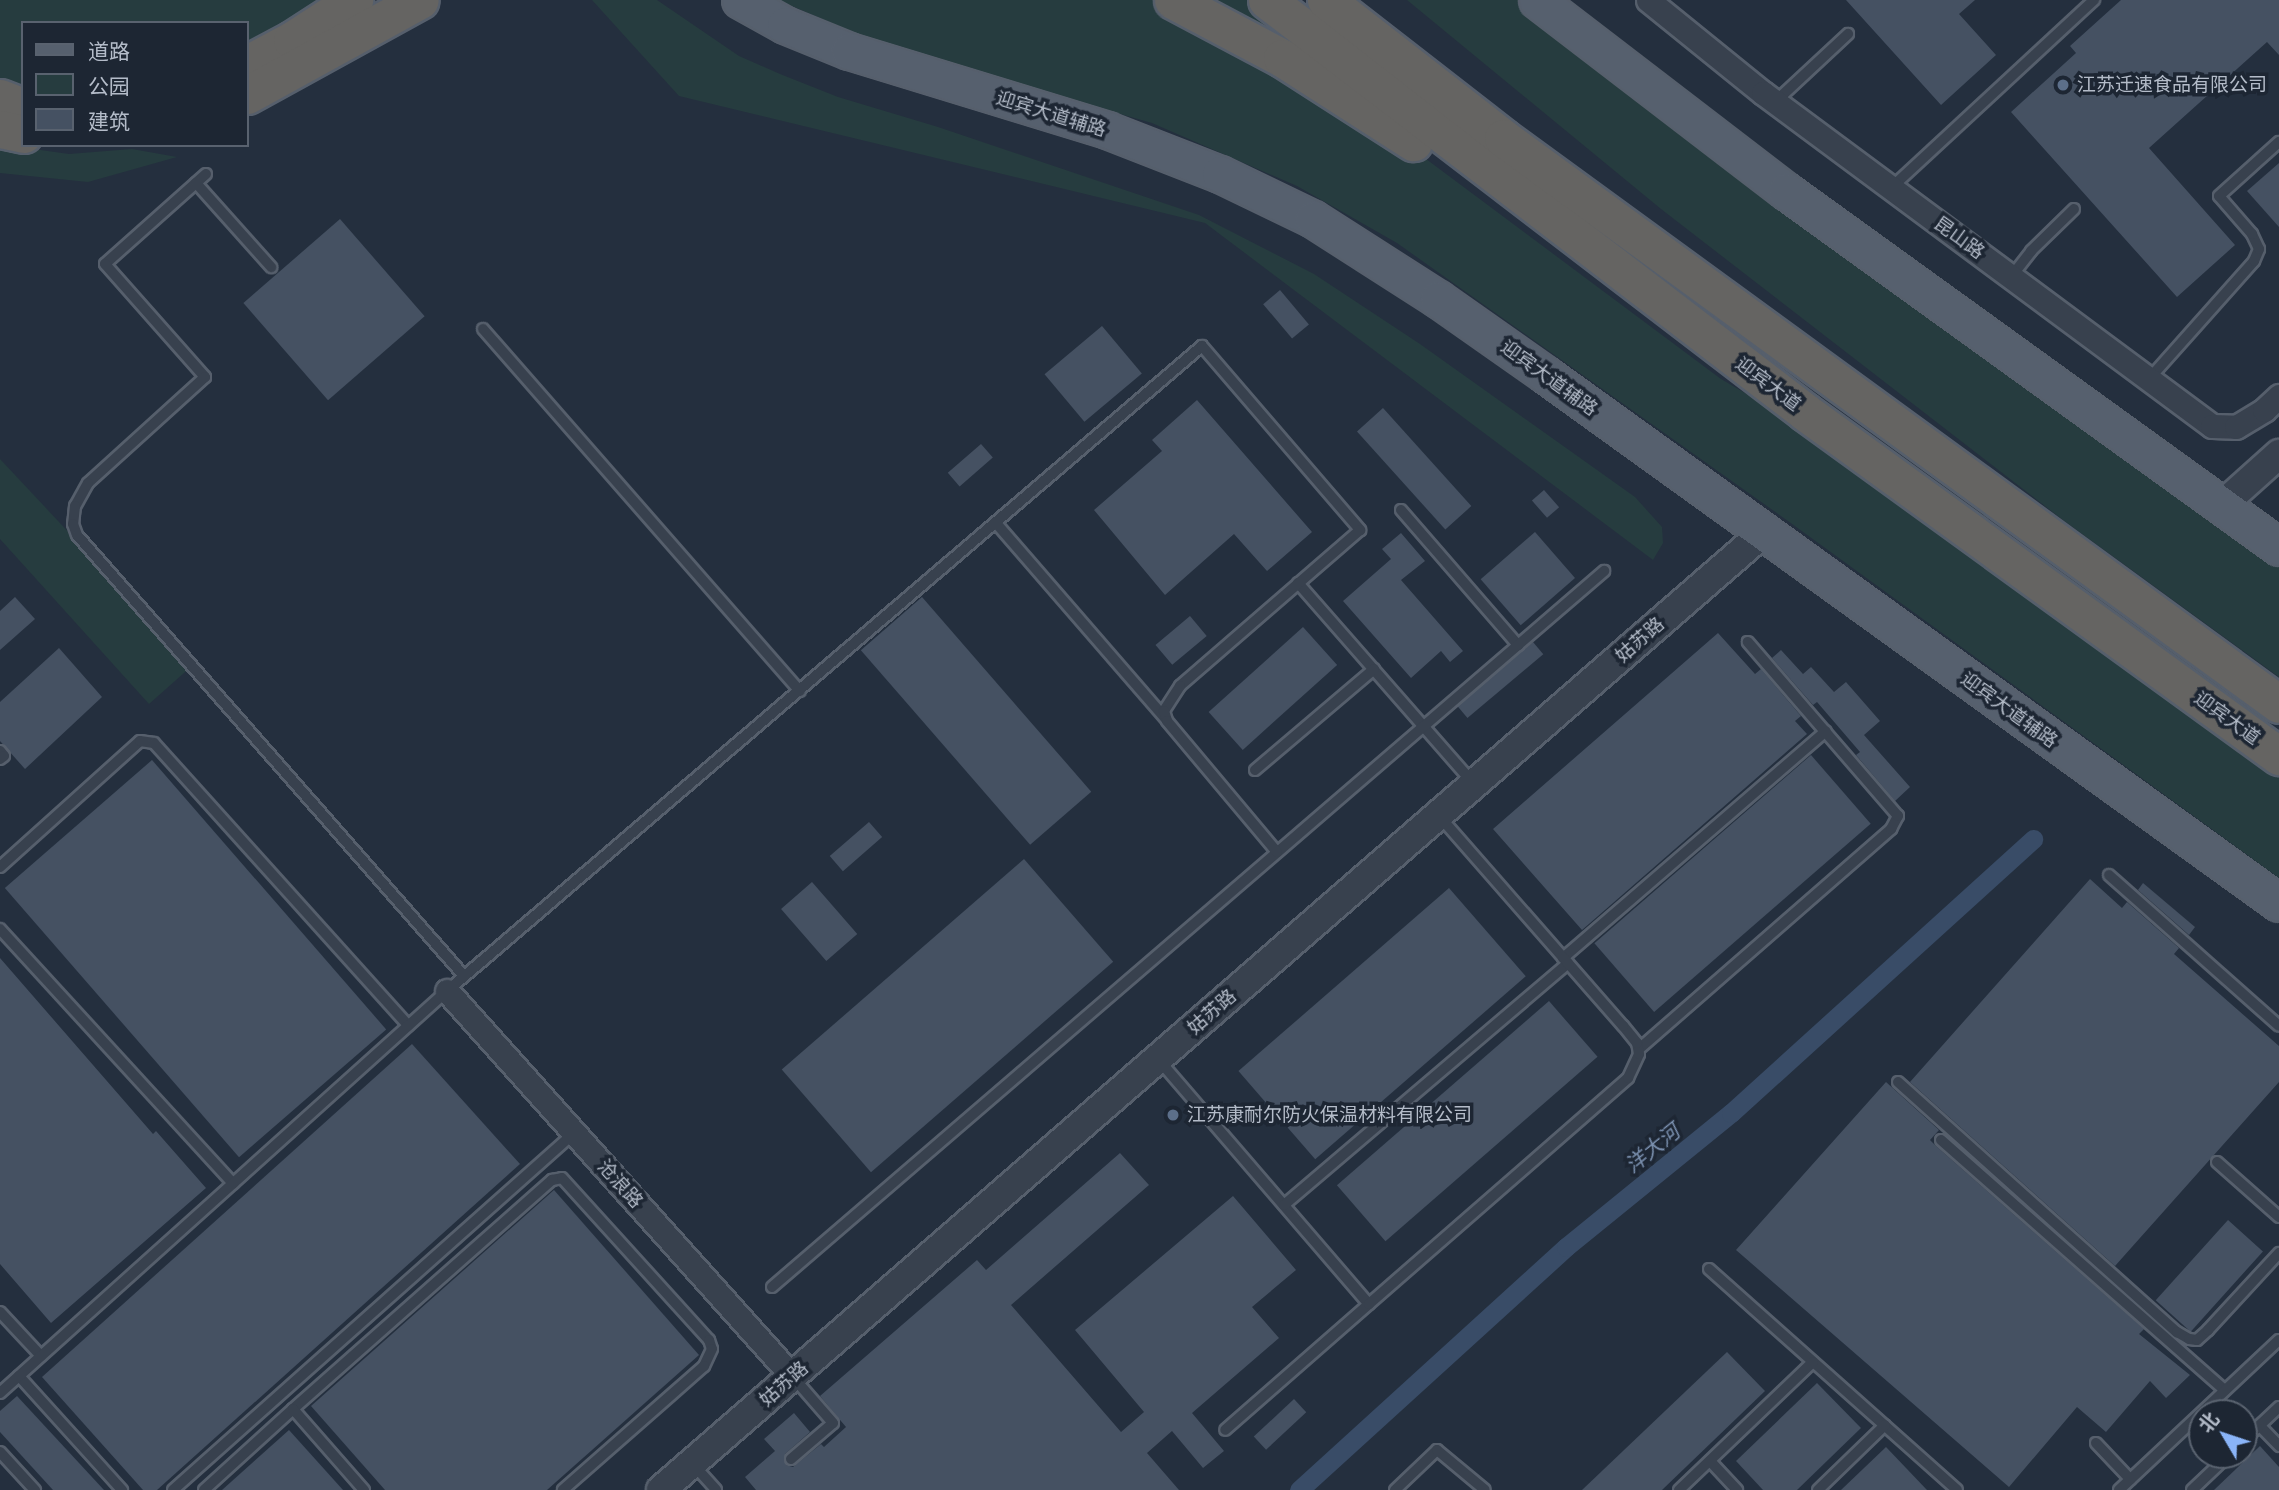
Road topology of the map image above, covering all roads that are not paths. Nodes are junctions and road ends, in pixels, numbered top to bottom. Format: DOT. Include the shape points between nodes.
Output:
graph roads {
  1 [pos="354,0"];
  2 [pos="420,0"];
  3 [pos="740,0"];
  4 [pos="1173,0"];
  5 [pos="1267,0"];
  6 [pos="1326,0"];
  7 [pos="1348,0"];
  8 [pos="1537,0"];
  9 [pos="2094,0"];
  10 [pos="1661,4"];
  11 [pos="1848,34"];
  12 [pos="248,63"];
  13 [pos="248,94"];
  14 [pos="0,98"];
  15 [pos="1775,102"];
  16 [pos="21,106"];
  17 [pos="0,129"];
  18 [pos="21,134"];
  19 [pos="1503,138"];
  20 [pos="2279,142"];
  21 [pos="206,174"];
  22 [pos="196,183"];
  23 [pos="1891,188"];
  24 [pos="2074,209"];
  25 [pos="271,267"];
  26 [pos="2011,277"];
  27 [pos="483,329"];
  28 [pos="2149,379"];
  29 [pos="2279,396"];
  30 [pos="1805,412"];
  31 [pos="2279,454"];
  32 [pos="2221,506"];
  33 [pos="1401,510"];
  34 [pos="996,523"];
  35 [pos="1762,534"];
  36 [pos="2279,548"];
  37 [pos="1604,571"];
  38 [pos="1298,583"];
  39 [pos="1748,642"];
  40 [pos="1518,645"];
  41 [pos="1374,669"];
  42 [pos="800,691"];
  43 [pos="2279,704"];
  44 [pos="1167,721"];
  45 [pos="1423,726"];
  46 [pos="1826,731"];
  47 [pos="0,751"];
  48 [pos="2279,756"];
  49 [pos="0,759"];
  50 [pos="1255,770"];
  51 [pos="1474,784"];
  52 [pos="1438,815"];
  53 [pos="1277,852"];
  54 [pos="0,867"];
  55 [pos="2109,875"];
  56 [pos="2279,904"];
  57 [pos="0,929"];
  58 [pos="1565,960"];
  59 [pos="455,984"];
  60 [pos="408,1025"];
  61 [pos="2279,1026"];
  62 [pos="1639,1049"];
  63 [pos="1158,1059"];
  64 [pos="1898,1082"];
  65 [pos="574,1133"];
  66 [pos="1941,1140"];
  67 [pos="2217,1162"];
  68 [pos="233,1183"];
  69 [pos="1284,1205"];
  70 [pos="2279,1217"];
  71 [pos="2279,1253"];
  72 [pos="1709,1269"];
  73 [pos="772,1287"];
  74 [pos="1369,1304"];
  75 [pos="0,1311"];
  76 [pos="2279,1340"];
  77 [pos="41,1356"];
  78 [pos="1813,1362"];
  79 [pos="19,1376"];
  80 [pos="793,1377"];
  81 [pos="2225,1390"];
  82 [pos="0,1393"];
  83 [pos="2279,1407"];
  84 [pos="293,1409"];
  85 [pos="1885,1425"];
  86 [pos="2260,1426"];
  87 [pos="1226,1430"];
  88 [pos="2096,1443"];
  89 [pos="2279,1446"];
  90 [pos="0,1452"];
  91 [pos="791,1460"];
  92 [pos="1710,1461"];
  93 [pos="692,1463"];
  94 [pos="2214,1469"];
  95 [pos="2130,1479"];
  96 [pos="1946,1480"];
  97 [pos="35,1490"];
  98 [pos="122,1490"];
  99 [pos="173,1490"];
  100 [pos="204,1490"];
  101 [pos="364,1490"];
  102 [pos="563,1490"];
  103 [pos="661,1490"];
  104 [pos="716,1490"];
  105 [pos="1395,1490"];
  106 [pos="1485,1490"];
  107 [pos="1679,1490"];
  108 [pos="1737,1490"];
  109 [pos="1818,1490"];
  110 [pos="1936,1490"];
  111 [pos="1957,1490"];
  112 [pos="2119,1490"];
  113 [pos="2192,1490"];
  1 -- 12 [label="highway"];
  2 -- 13 [label="highway"];
  3 -- 35 [label="main road, 迎宾大道辅路" via="785,25 849,51 1157,149 1313,219 1448,306"];
  4 -- 30 [label="highway" via="1282,58 1401,134"];
  5 -- 30 [label="highway, 迎宾大道"];
  6 -- 19 [label="highway"];
  7 -- 19 [label="highway"];
  8 -- 32 [label="main road" via="1786,191"];
  9 -- 23 [label="lane"];
  10 -- 15 [label="street, 昆山路"];
  11 -- 15 [label="lane"];
  14 -- 16 [label="highway"];
  15 -- 23 [label="street, 昆山路"];
  17 -- 18 [label="highway"];
  19 -- 43 [label="highway"];
  20 -- 28 [label="lane" via="2219,196 2252,234 2259,249 2255,261"];
  21 -- 22 [label="lane"];
  22 -- 25 [label="lane"];
  22 -- 59 [label="lane" via="105,264 205,377 88,483 75,506 73,524 77,535"];
  23 -- 26 [label="street, 昆山路"];
  24 -- 26 [label="lane"];
  26 -- 28 [label="street, 昆山路"];
  27 -- 42 [label="lane"];
  28 -- 29 [label="street, 昆山路" via="2212,426 2236,426"];
  30 -- 48 [label="highway, 迎宾大道"];
  31 -- 32 [label="street"];
  32 -- 36 [label="main road"];
  33 -- 40 [label="lane"];
  34 -- 38 [label="lane" via="1202,346 1360,530"];
  34 -- 42 [label="lane"];
  34 -- 44 [label="lane"];
  35 -- 51 [label="street, 姑苏路"];
  35 -- 56 [label="main road, 迎宾大道辅路"];
  37 -- 40 [label="lane"];
  38 -- 41 [label="lane"];
  38 -- 44 [label="lane" via="1180,686 1164,711"];
  39 -- 46 [label="lane"];
  40 -- 45 [label="lane"];
  41 -- 45 [label="lane"];
  41 -- 50 [label="lane"];
  42 -- 59 [label="lane"];
  44 -- 53 [label="lane"];
  45 -- 51 [label="lane"];
  45 -- 53 [label="lane"];
  46 -- 58 [label="lane"];
  46 -- 62 [label="lane" via="1894,810 1896,823"];
  47 -- 49 [label="lane" via="4,756"];
  51 -- 52 [label="street, 姑苏路"];
  52 -- 58 [label="lane"];
  52 -- 63 [label="street, 姑苏路"];
  53 -- 73 [label="lane"];
  54 -- 60 [label="lane" via="140,741 154,743"];
  55 -- 61 [label="lane"];
  57 -- 68 [label="lane"];
  58 -- 62 [label="lane"];
  58 -- 69 [label="lane"];
  59 -- 60 [label="lane"];
  59 -- 65 [label="street, 沧浪路"];
  60 -- 68 [label="lane"];
  62 -- 74 [label="lane" via="1628,1078"];
  63 -- 69 [label="lane"];
  63 -- 80 [label="street, 姑苏路"];
  64 -- 71 [label="lane" via="2189,1339 2197,1340"];
  65 -- 80 [label="street, 沧浪路"];
  65 -- 99 [label="lane"];
  66 -- 81 [label="lane"];
  67 -- 70 [label="lane"];
  68 -- 77 [label="lane"];
  69 -- 74 [label="lane"];
  72 -- 78 [label="lane"];
  74 -- 87 [label="lane"];
  75 -- 77 [label="lane"];
  76 -- 81 [label="lane"];
  77 -- 79 [label="lane"];
  78 -- 85 [label="lane"];
  78 -- 92 [label="lane"];
  79 -- 82 [label="lane"];
  79 -- 98 [label="lane"];
  80 -- 91 [label="lane" via="833,1423"];
  80 -- 93 [label="street, 姑苏路"];
  81 -- 95 [label="lane"];
  83 -- 86 [label="lane"];
  84 -- 100 [label="lane"];
  84 -- 101 [label="lane"];
  84 -- 102 [label="lane" via="552,1180 562,1178 709,1340 712,1349 704,1366"];
  85 -- 96 [label="lane"];
  85 -- 109 [label="lane"];
  86 -- 89 [label="lane"];
  88 -- 95 [label="lane"];
  90 -- 97 [label="lane"];
  92 -- 107 [label="lane"];
  92 -- 108 [label="lane"];
  93 -- 103 [label="street, 姑苏路"];
  93 -- 104 [label="lane"];
  94 -- 113 [label="lane"];
  95 -- 112 [label="lane"];
  96 -- 110 [label="lane"];
  96 -- 111 [label="lane"];
  105 -- 106 [label="lane" via="1437,1450"];
}
